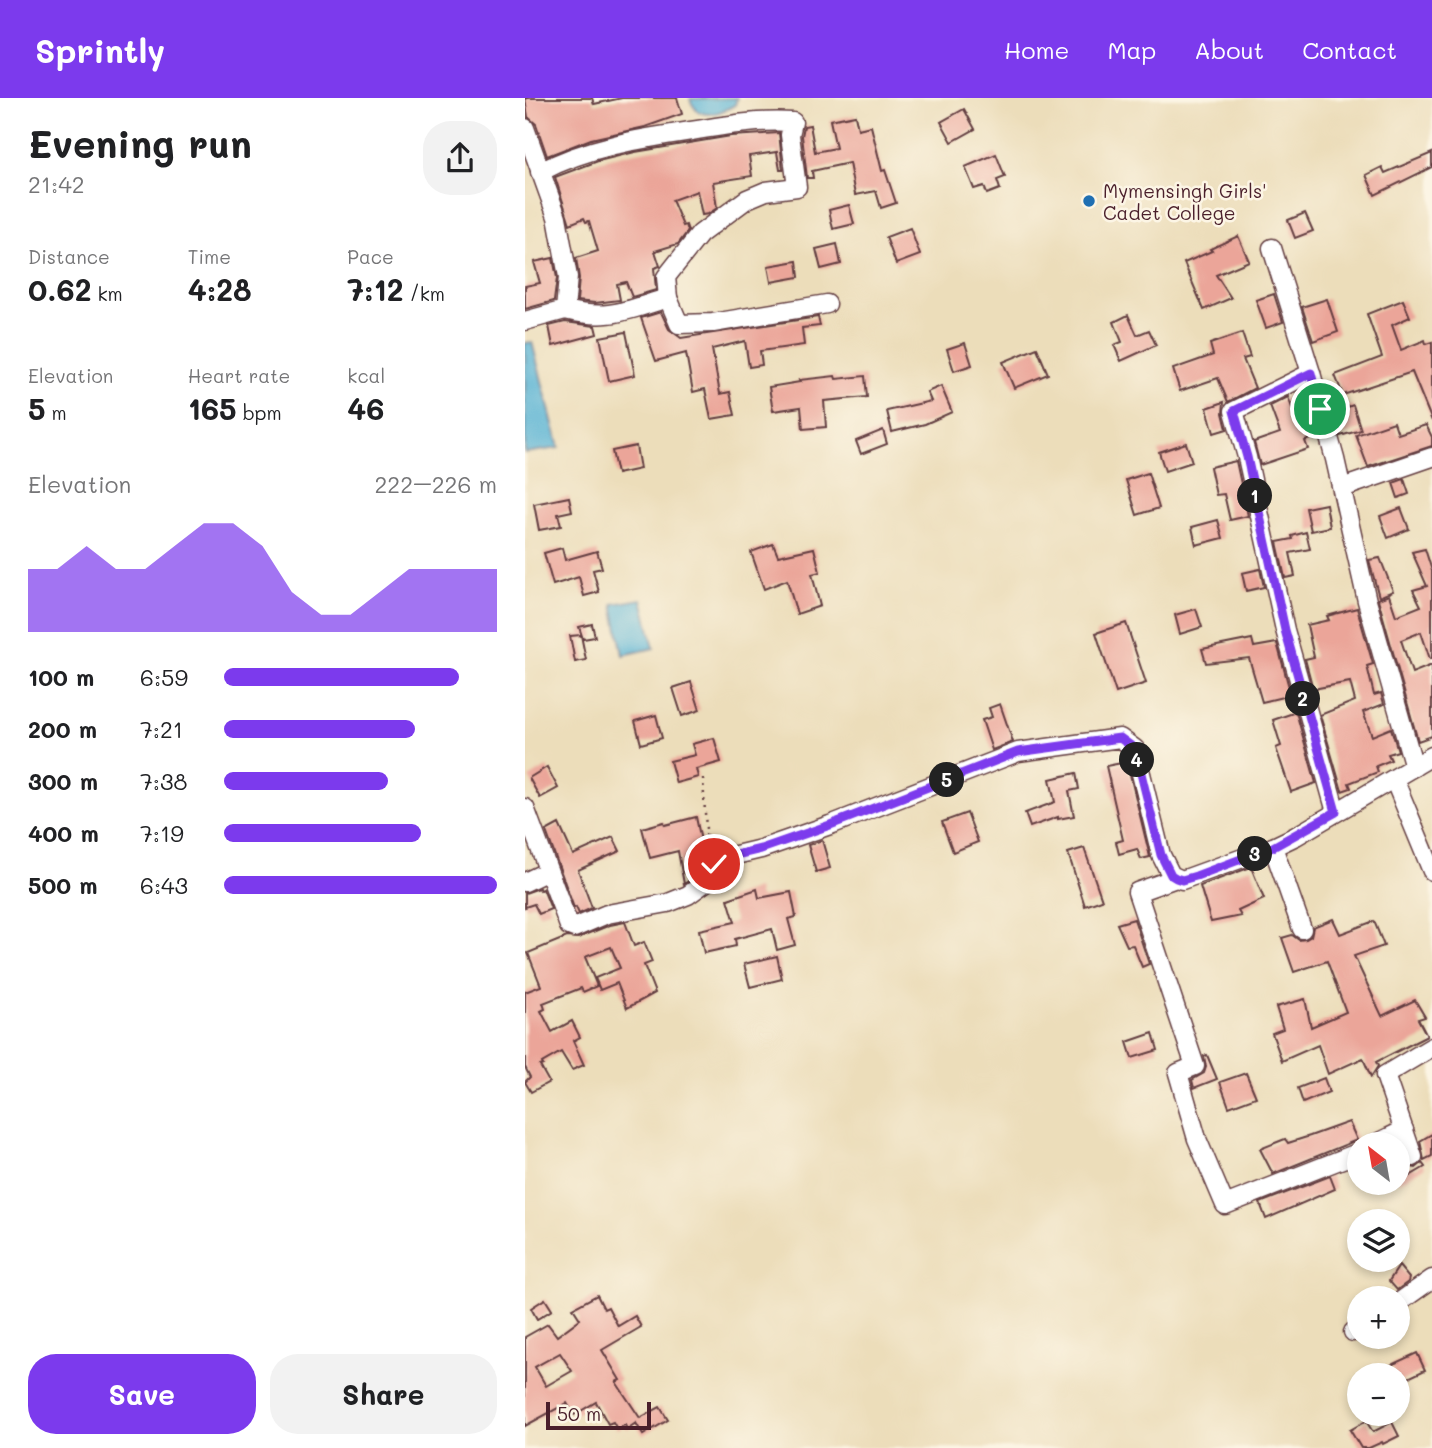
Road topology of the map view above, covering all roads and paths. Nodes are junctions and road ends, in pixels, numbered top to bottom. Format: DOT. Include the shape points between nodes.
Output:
graph roads {
  1 [pos="525,128"];
  2 [pos="540,172"];
  3 [pos="1272,248"];
  4 [pos="668,298"];
  5 [pos="827,304"];
  6 [pos="565,310"];
  7 [pos="525,321"];
  8 [pos="1311,373"];
  9 [pos="1432,457"];
  10 [pos="1342,488"];
  11 [pos="1432,756"];
  12 [pos="1413,767"];
  13 [pos="703,778"];
  14 [pos="1394,779"];
  15 [pos="525,808"];
  16 [pos="1336,812"];
  17 [pos="1425,834"];
  18 [pos="1273,847"];
  19 [pos="713,854"];
  20 [pos="548,871"];
  21 [pos="1432,871"];
  22 [pos="1176,878"];
  23 [pos="525,882"];
  24 [pos="1301,929"];
  25 [pos="1432,1047"];
  26 [pos="1404,1130"];
  27 [pos="1400,1132"];
  28 [pos="1347,1157"];
  29 [pos="1413,1157"];
  30 [pos="1432,1279"];
  31 [pos="1410,1295"];
  1 -- 2 [label="street"];
  2 -- 4 [label="street" via="565,159 634,140 762,120 793,121 790,135 797,187 753,195 700,234 666,276"];
  2 -- 6 [label="street" via="557,217 568,277"];
  3 -- 8 [label="street"];
  4 -- 5 [label="street" via="679,324 713,323"];
  4 -- 6 [label="street" via="608,316"];
  6 -- 7 [label="street"];
  8 -- 10 [label="street"];
  8 -- 16 [label="street" via="1234,411 1285,630"];
  9 -- 10 [label="street"];
  10 -- 12 [label="street" via="1367,601"];
  11 -- 12 [label="street"];
  12 -- 14 [label="street"];
  13 -- 19 [label="path"];
  14 -- 16 [label="street"];
  14 -- 17 [label="street"];
  15 -- 20 [label="street"];
  16 -- 18 [label="street"];
  17 -- 21 [label="street"];
  18 -- 22 [label="street" via="1196,876"];
  18 -- 24 [label="street"];
  19 -- 20 [label="street" via="706,882 688,895 607,914 574,928 569,926"];
  19 -- 22 [label="street" via="761,849 1018,752 1120,738 1135,749 1161,855"];
  20 -- 23 [label="street"];
  22 -- 28 [label="street" via="1137,892 1195,1066 1178,1073 1197,1139 1224,1205"];
  25 -- 26 [label="street" via="1385,1075"];
  26 -- 27 [label="street"];
  26 -- 29 [label="street"];
  30 -- 31 [label="street"];
}
